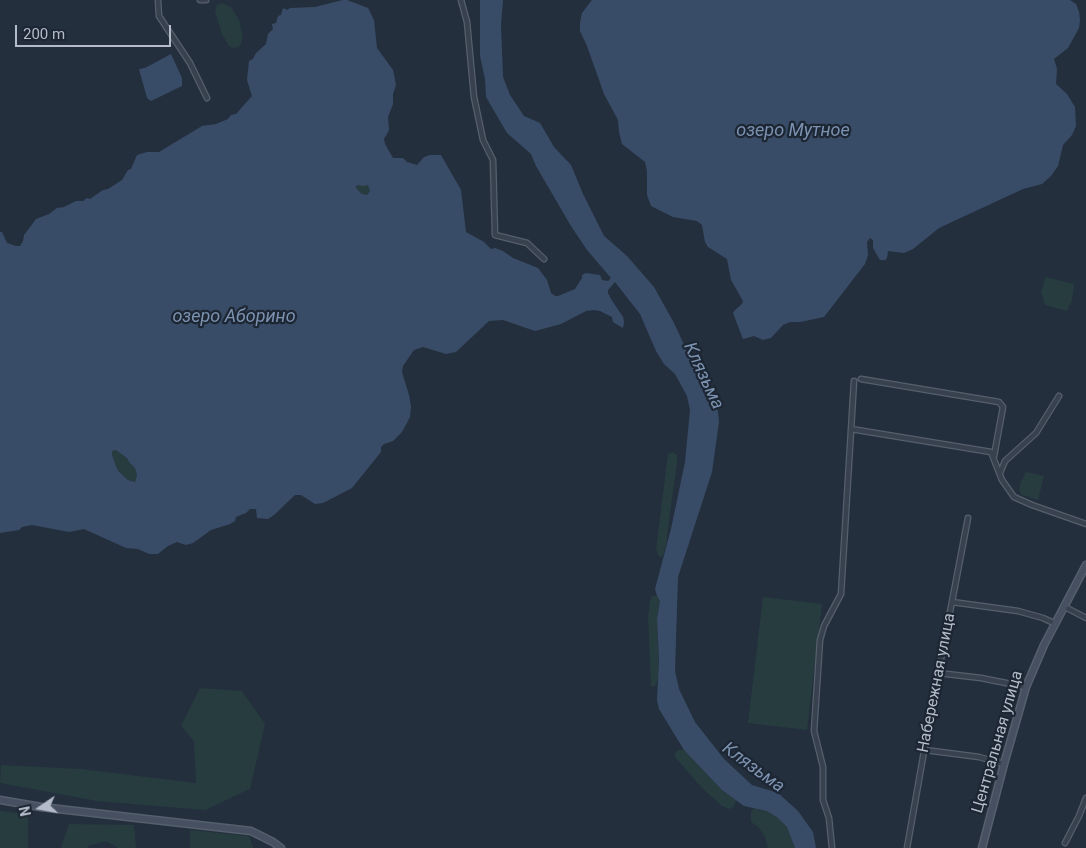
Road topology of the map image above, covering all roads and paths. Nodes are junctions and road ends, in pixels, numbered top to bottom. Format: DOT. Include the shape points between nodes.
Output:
graph roads {
  1 [pos="158,0"];
  2 [pos="200,0"];
  3 [pos="206,0"];
  4 [pos="461,0"];
  5 [pos="207,98"];
  6 [pos="544,259"];
  7 [pos="861,379"];
  8 [pos="854,381"];
  9 [pos="1059,396"];
  10 [pos="851,429"];
  11 [pos="994,456"];
  12 [pos="1000,474"];
  13 [pos="968,518"];
  14 [pos="1086,524"];
  15 [pos="1086,565"];
  16 [pos="952,602"];
  17 [pos="1065,608"];
  18 [pos="1086,618"];
  19 [pos="1056,624"];
  20 [pos="938,673"];
  21 [pos="1026,687"];
  22 [pos="925,750"];
  23 [pos="1004,764"];
  24 [pos="1086,798"];
  25 [pos="0,800"];
  26 [pos="1065,843"];
  27 [pos="281,848"];
  28 [pos="832,848"];
  29 [pos="908,848"];
  30 [pos="982,848"];
  1 -- 5 [label="street" via="159,16 190,63"];
  2 -- 3 [label="street"];
  4 -- 6 [label="street" via="467,22 474,97 483,140 493,160 495,235 527,243"];
  7 -- 11 [label="street" via="999,402 1003,407"];
  8 -- 10 [label="street"];
  9 -- 12 [label="street" via="1036,433 1005,461"];
  10 -- 11 [label="street" via="987,450"];
  10 -- 28 [label="street" via="841,594 820,640 814,731 823,767 823,800 829,818"];
  11 -- 12 [label="street"];
  12 -- 14 [label="street" via="1010,493 1020,501"];
  13 -- 16 [label="street, Набережная улица"];
  15 -- 17 [label="main road, Центральная улица"];
  16 -- 19 [label="street" via="1018,611"];
  16 -- 20 [label="street, Набережная улица"];
  17 -- 18 [label="street"];
  17 -- 19 [label="main road, Центральная улица"];
  19 -- 21 [label="main road, Центральная улица"];
  20 -- 21 [label="street"];
  20 -- 22 [label="street, Набережная улица"];
  21 -- 23 [label="main road, Центральная улица"];
  22 -- 23 [label="street" via="979,757"];
  22 -- 29 [label="street, Набережная улица"];
  23 -- 30 [label="main road, Центральная улица"];
  24 -- 26 [label="street"];
  25 -- 27 [label="main road" via="251,831"];
}
